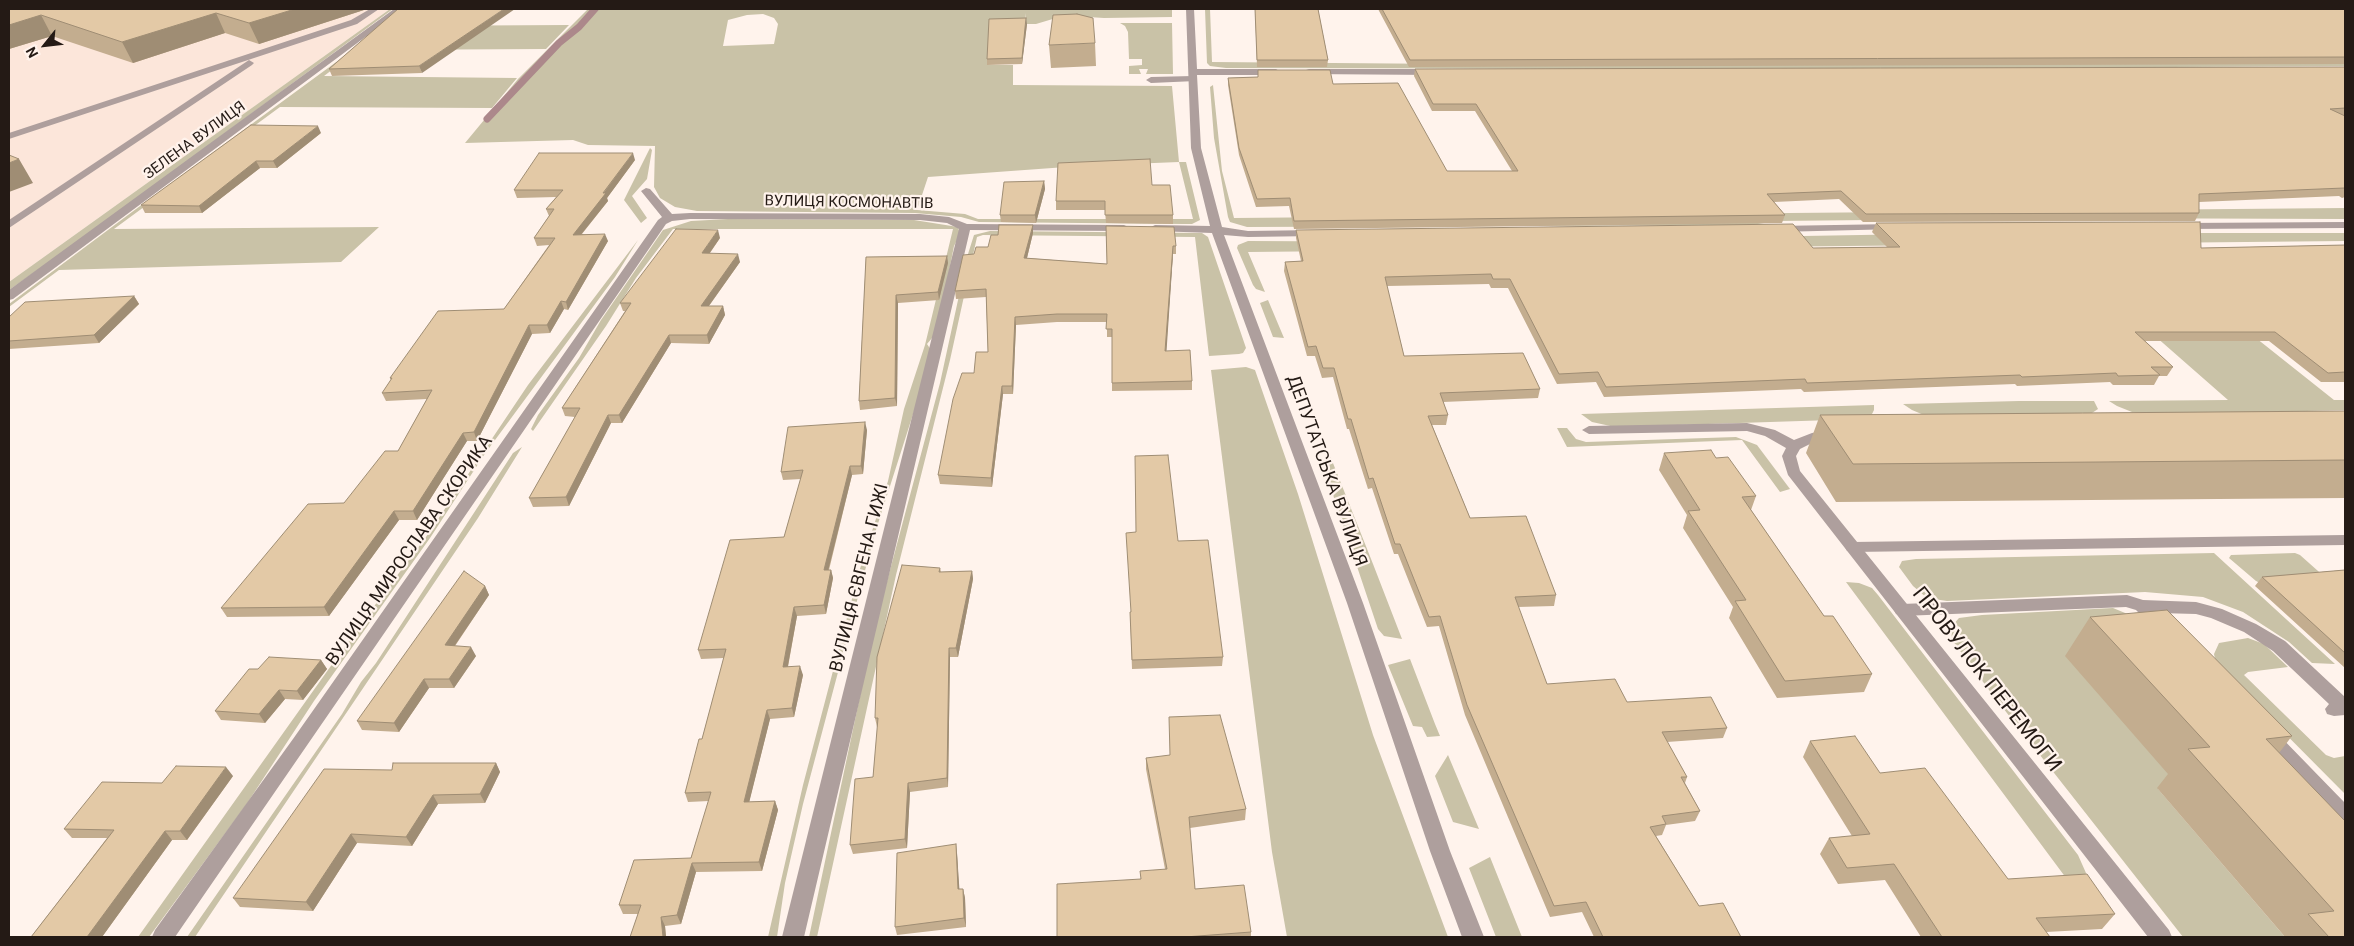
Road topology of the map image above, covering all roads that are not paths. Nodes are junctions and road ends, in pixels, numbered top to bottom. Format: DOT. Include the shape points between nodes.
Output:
graph roads {
  1 [pos="375,9"];
  2 [pos="399,9"];
  3 [pos="1190,9"];
  4 [pos="264,52"];
  5 [pos="1282,72"];
  6 [pos="1302,72"];
  7 [pos="1441,72"];
  8 [pos="1192,76"];
  9 [pos="1151,80"];
  10 [pos="9,136"];
  11 [pos="646,191"];
  12 [pos="669,218"];
  13 [pos="9,225"];
  14 [pos="2345,225"];
  15 [pos="2172,226"];
  16 [pos="965,227"];
  17 [pos="1910,227"];
  18 [pos="1765,229"];
  19 [pos="1217,230"];
  20 [pos="1327,233"];
  21 [pos="9,296"];
  22 [pos="1589,430"];
  23 [pos="1840,432"];
  24 [pos="1794,446"];
  25 [pos="2345,540"];
  26 [pos="1853,547"];
  27 [pos="2142,606"];
  28 [pos="1902,610"];
  29 [pos="2176,641"];
  30 [pos="2334,709"];
  31 [pos="2257,725"];
  32 [pos="2345,816"];
  33 [pos="163,937"];
  34 [pos="793,937"];
  35 [pos="1473,937"];
  36 [pos="2161,937"];
  1 -- 4 [label="street" via="354,22"];
  2 -- 21 [label="street, ЗЕЛЕНА ВУЛИЦЯ"];
  3 -- 8 [label="street, ДЕПУТАТСЬКА ВУЛИЦЯ"];
  4 -- 10 [label="street"];
  4 -- 13 [label="street"];
  5 -- 8 [label="street"];
  6 -- 7 [label="street"];
  8 -- 9 [label="street"];
  8 -- 19 [label="street, ДЕПУТАТСЬКА ВУЛИЦЯ" via="1196,148"];
  11 -- 12 [label="street"];
  12 -- 16 [label="street, ВУЛИЦЯ КОСМОНАВТІВ" via="920,217 949,220"];
  12 -- 33 [label="street, ВУЛИЦЯ МИРОСЛАВА СКОРИКА" via="662,222"];
  14 -- 15 [label="street"];
  16 -- 19 [label="street, ВУЛИЦЯ КОСМОНАВТІВ"];
  16 -- 34 [label="street, ВУЛИЦЯ ЄВГЕНА ГИЖІ"];
  17 -- 18 [label="street"];
  19 -- 20 [label="street, ВУЛИЦЯ КОСМОНАВТІВ" via="1248,234"];
  19 -- 35 [label="street, ДЕПУТАТСЬКА ВУЛИЦЯ" via="1355,603 1440,852"];
  22 -- 24 [label="street" via="1747,427 1770,433"];
  23 -- 24 [label="street" via="1812,437"];
  24 -- 26 [label="street, ПРОВУЛОК ПЕРЕМОГИ" via="1789,456 1793,472"];
  25 -- 26 [label="street"];
  26 -- 28 [label="street, ПРОВУЛОК ПЕРЕМОГИ"];
  27 -- 28 [label="street" via="2126,601"];
  27 -- 29 [label="street"];
  27 -- 30 [label="street" via="2196,608 2250,628 2279,646 2345,708"];
  28 -- 36 [label="street, ПРОВУЛОК ПЕРЕМОГИ"];
  31 -- 32 [label="street"];
}
